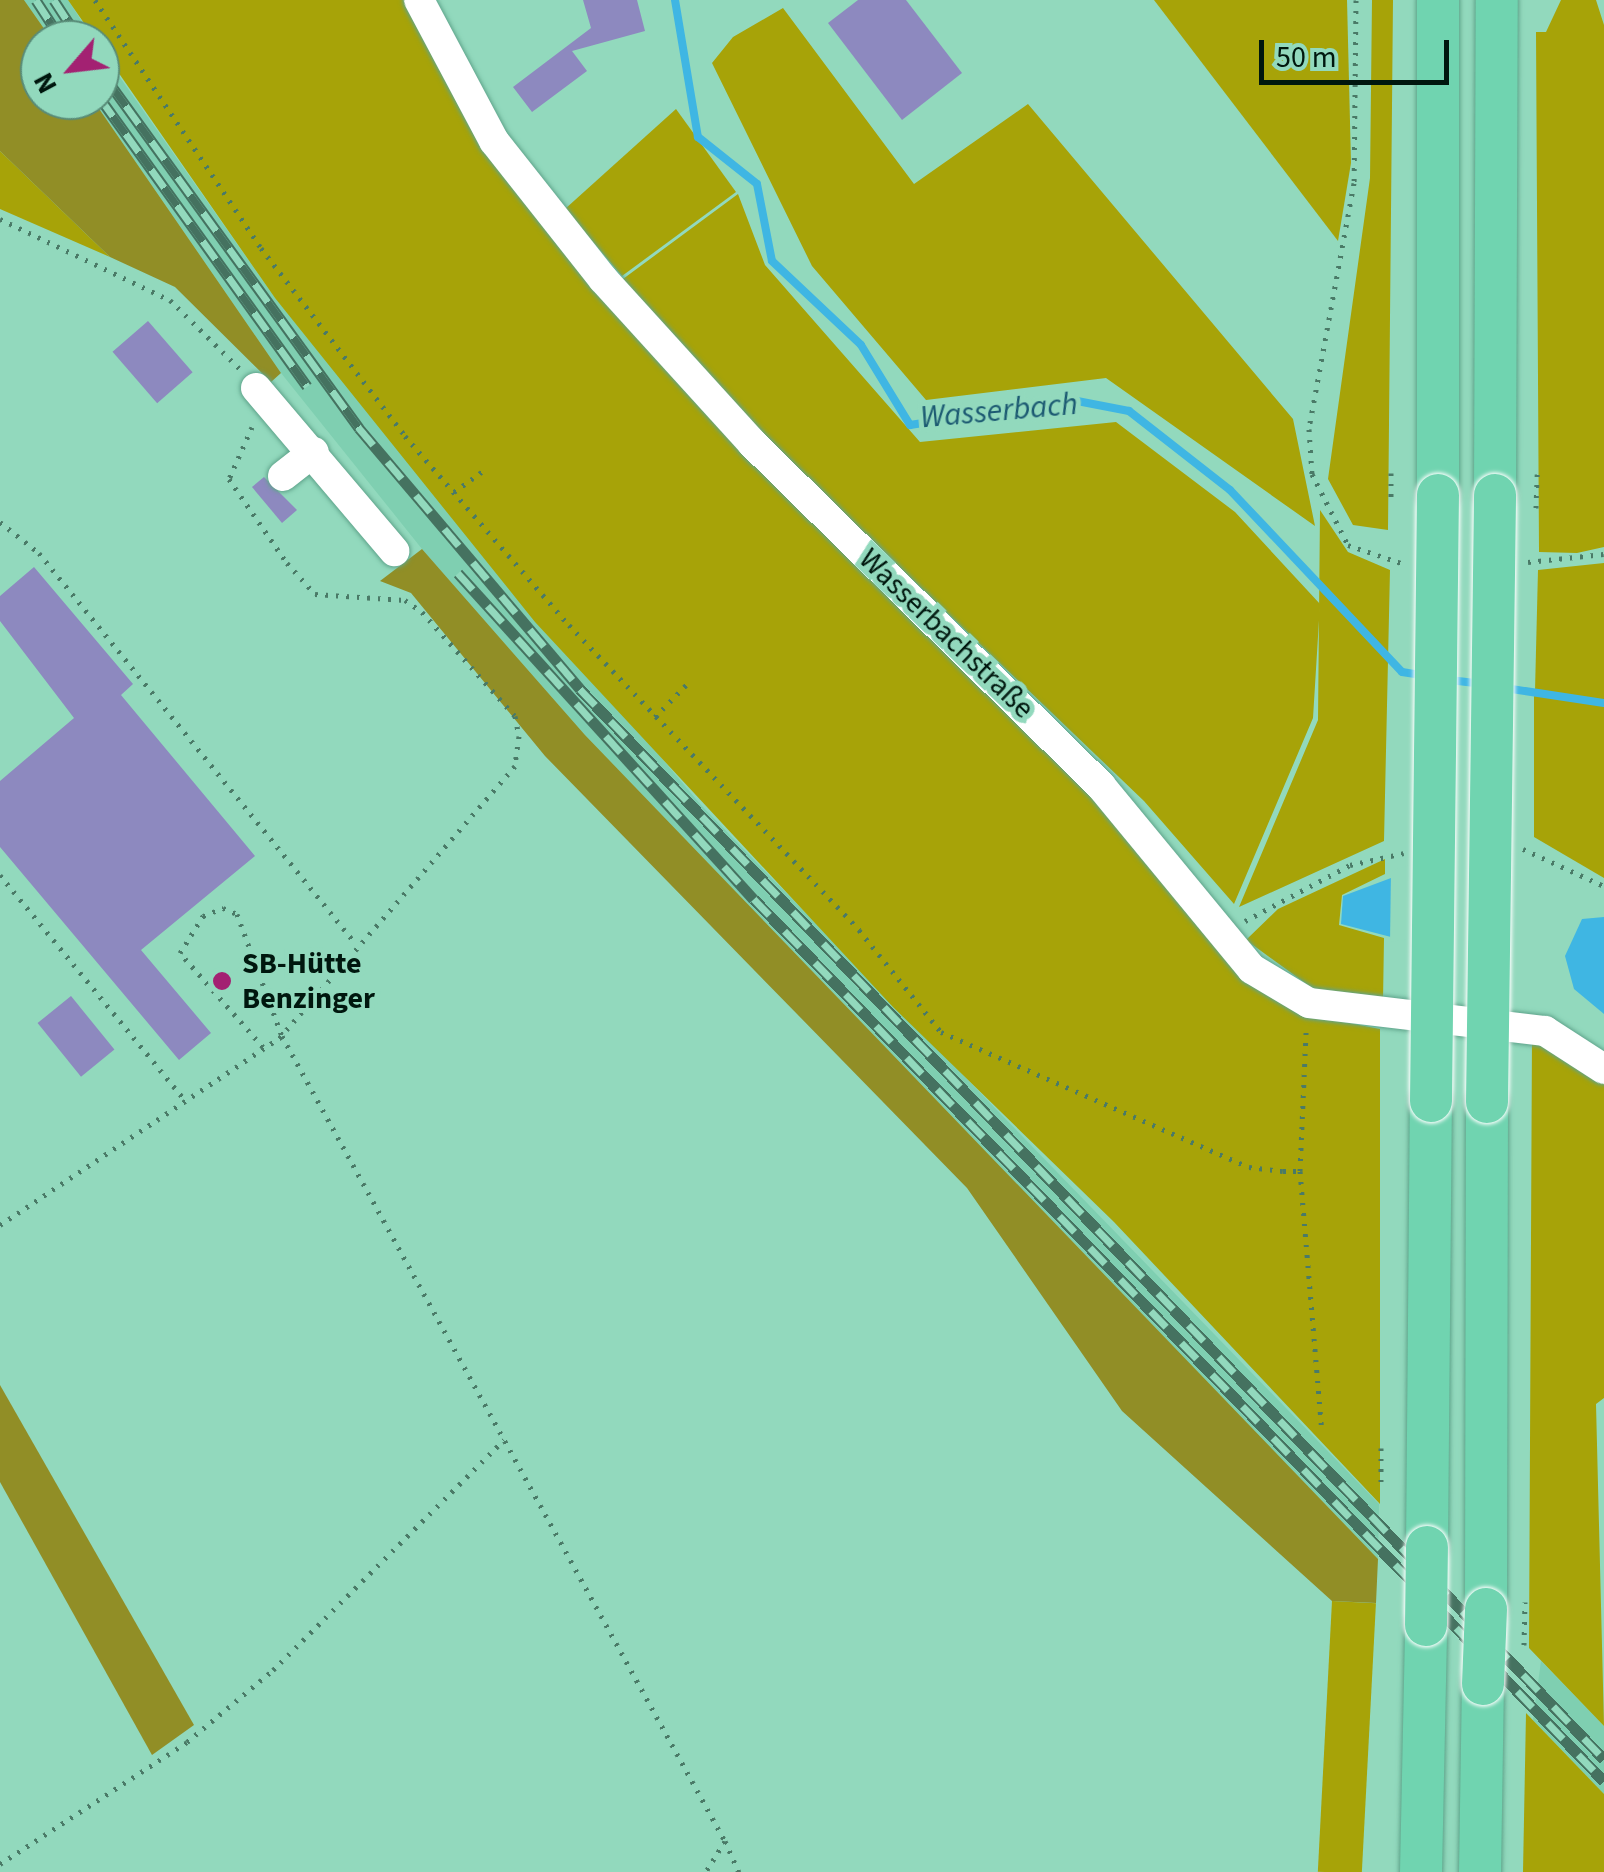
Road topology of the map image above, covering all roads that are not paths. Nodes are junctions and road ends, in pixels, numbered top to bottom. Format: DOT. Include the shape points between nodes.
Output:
graph roads {
  1 [pos="420,0"];
  2 [pos="1438,0"];
  3 [pos="1497,0"];
  4 [pos="256,388"];
  5 [pos="314,452"];
  6 [pos="283,476"];
  7 [pos="394,551"];
  8 [pos="1604,1069"];
  9 [pos="1421,1872"];
  10 [pos="1480,1872"];
  1 -- 8 [label="street, Wasserbachstraße" via="494,142 686,374 1102,786 1252,969 1309,1003 1530,1027"];
  2 -- 9 [label="highway, bridge"];
  3 -- 10 [label="highway, bridge" via="1487,1102 1505,1606 1484,1684"];
  4 -- 5 [label="street"];
  5 -- 6 [label="street"];
  5 -- 7 [label="street"];
}
